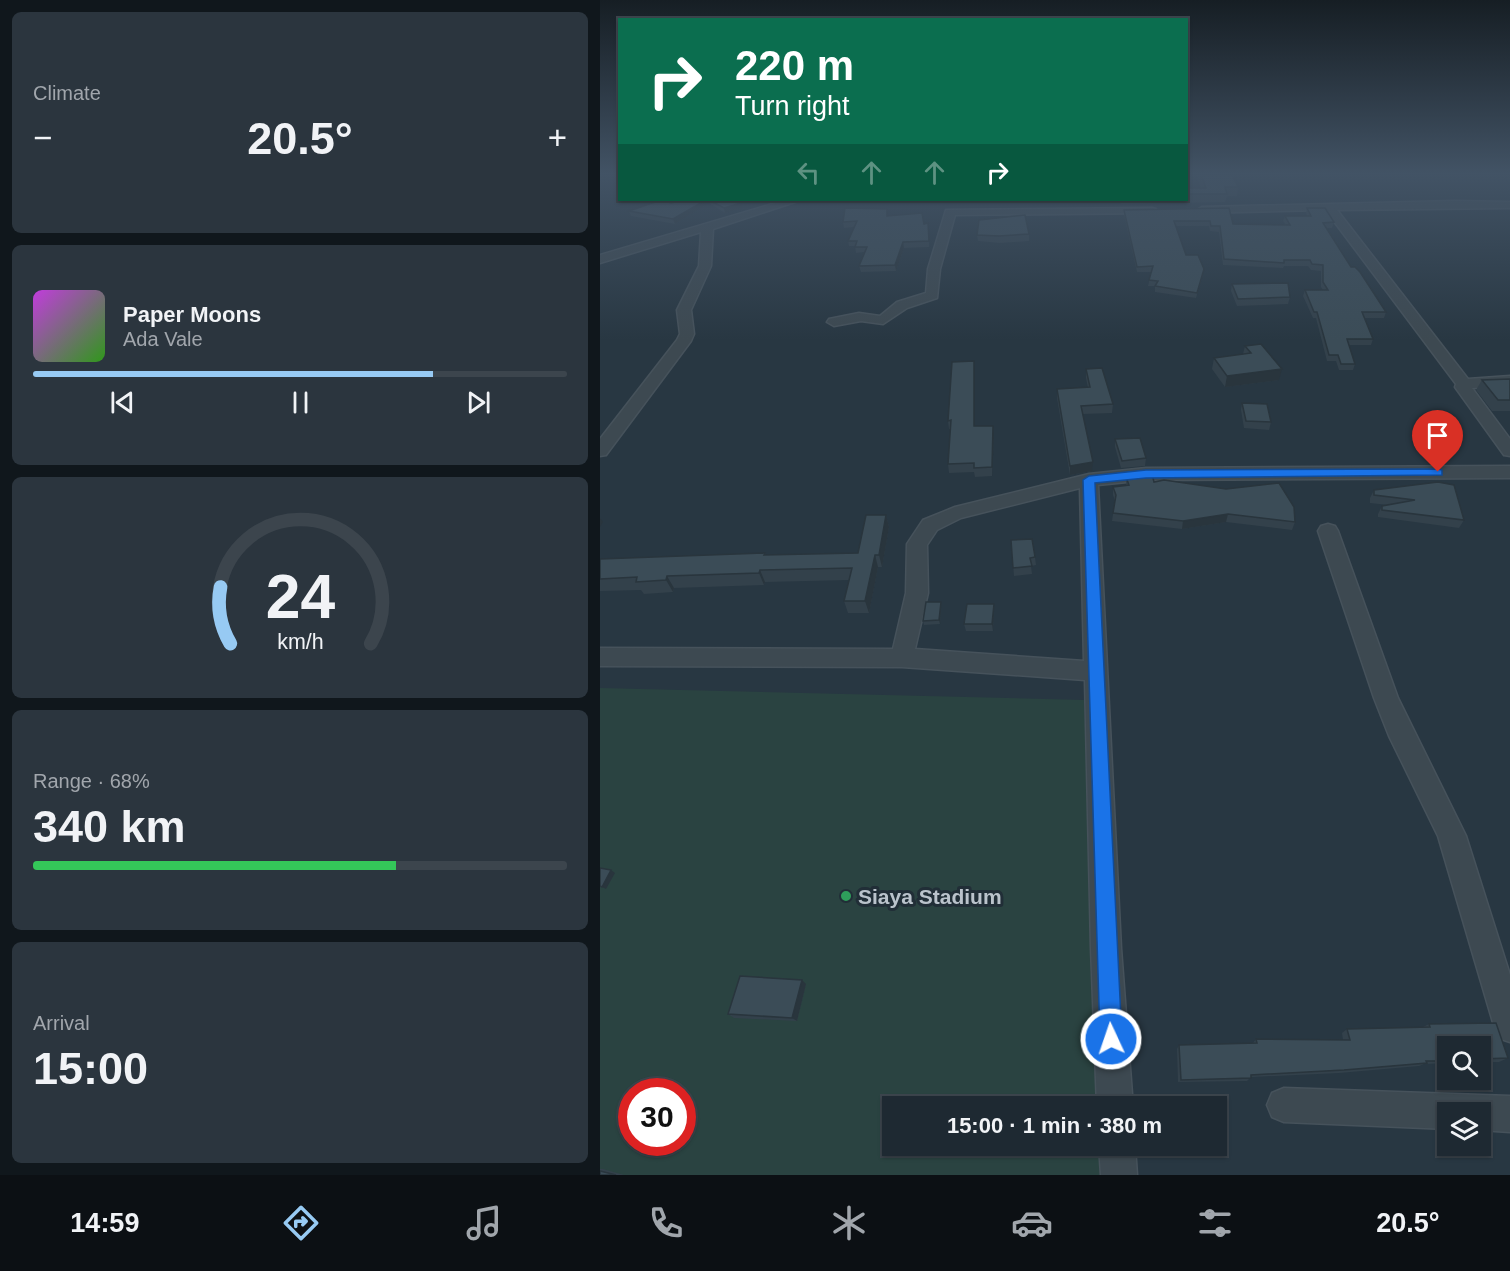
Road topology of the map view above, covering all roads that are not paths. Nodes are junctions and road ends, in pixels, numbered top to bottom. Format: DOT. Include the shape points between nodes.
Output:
graph roads {
  1 [pos="698,230"];
  2 [pos="707,230"];
  3 [pos="944,230"];
  4 [pos="1346,230"];
  5 [pos="600,259"];
  6 [pos="834,322"];
  7 [pos="1510,381"];
  8 [pos="1464,384"];
  9 [pos="600,451"];
  10 [pos="1510,451"];
  11 [pos="1510,472"];
  12 [pos="1089,480"];
  13 [pos="1328,531"];
  14 [pos="600,657"];
  15 [pos="902,658"];
  16 [pos="1097,672"];
  17 [pos="1510,1026"];
  18 [pos="1114,1096"];
  19 [pos="1284,1105"];
  20 [pos="1510,1114"];
  21 [pos="1118,1156"];
  22 [pos="1119,1175"];
  1 -- 5 [label="street"];
  2 -- 9 [label="street" via="705,266 684,310 684,341"];
  3 -- 6 [label="street" via="932,295 902,305 883,320 859,317"];
  4 -- 8 [label="street"];
  7 -- 8 [label="street"];
  8 -- 10 [label="street" via="1464,390"];
  11 -- 12 [label="street" via="1146,474"];
  12 -- 15 [label="street" via="955,513 930,525 917,544 917,593"];
  12 -- 16 [label="street"];
  13 -- 17 [label="street" via="1395,722 1452,836"];
  14 -- 15 [label="street"];
  15 -- 16 [label="street"];
  16 -- 18 [label="street"];
  19 -- 20 [label="street"];
  21 -- 22 [label="street"];
}
